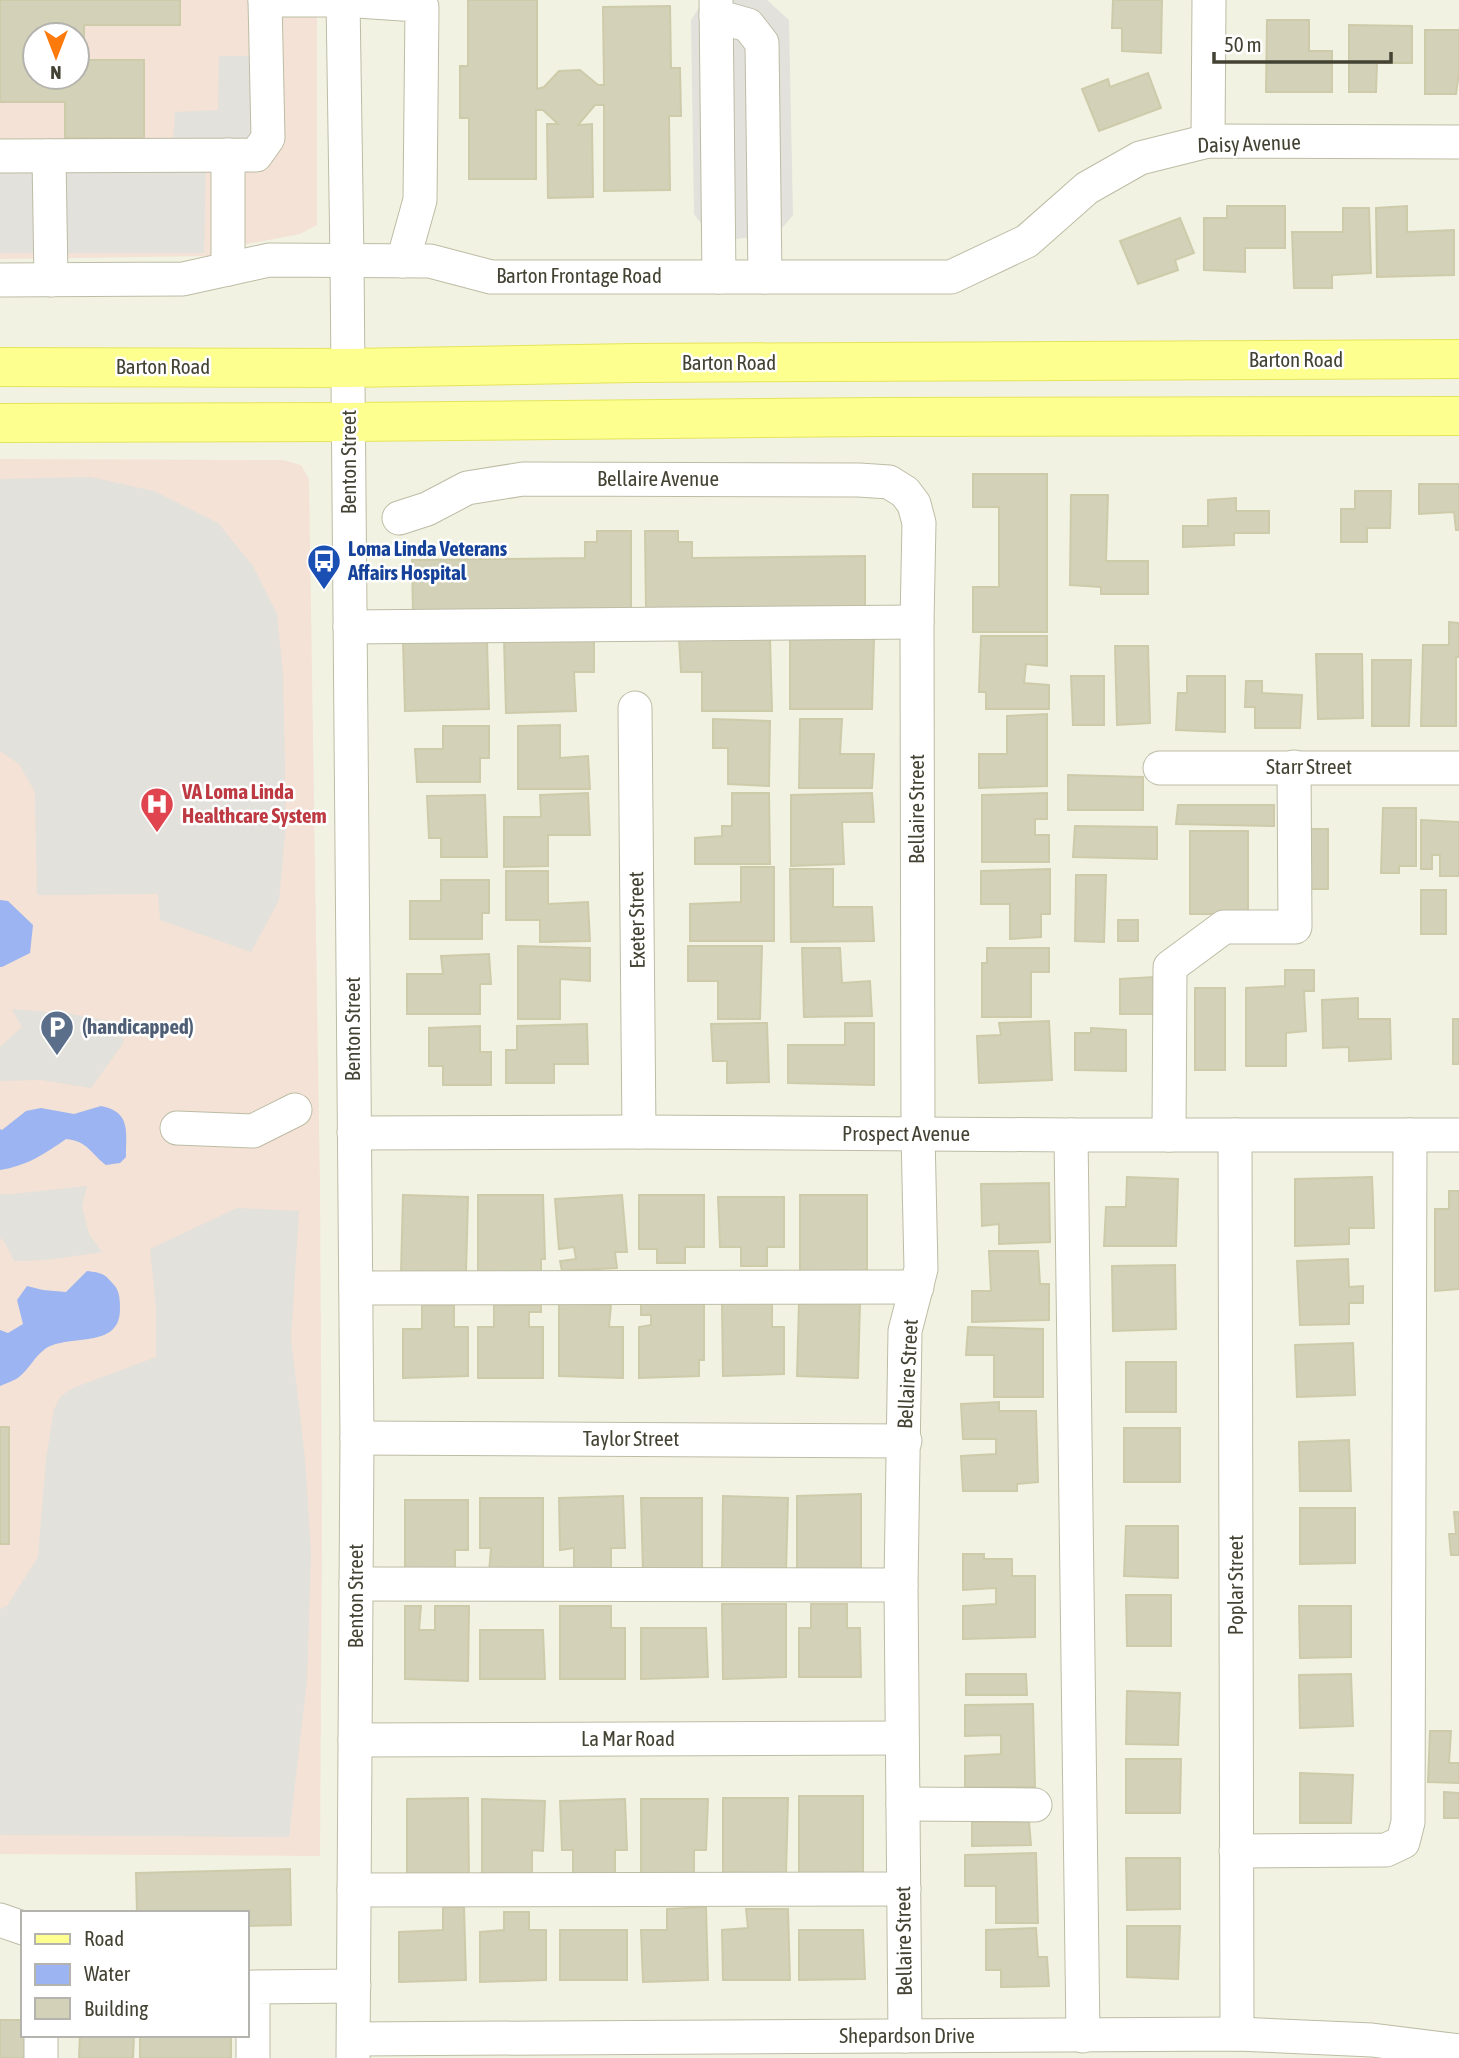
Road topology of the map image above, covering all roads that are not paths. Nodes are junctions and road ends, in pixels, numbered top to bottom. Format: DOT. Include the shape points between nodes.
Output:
graph roads {
  1 [pos="265,0"];
  2 [pos="343,0"];
  3 [pos="1209,0"];
  4 [pos="716,8"];
  5 [pos="1208,141"];
  6 [pos="1459,142"];
  7 [pos="228,155"];
  8 [pos="0,156"];
  9 [pos="49,156"];
  10 [pos="348,260"];
  11 [pos="403,261"];
  12 [pos="228,269"];
  13 [pos="719,277"];
  14 [pos="765,277"];
  15 [pos="951,277"];
  16 [pos="0,279"];
  17 [pos="51,280"];
  18 [pos="1459,359"];
  19 [pos="0,367"];
  20 [pos="345,404"];
  21 [pos="1459,416"];
  22 [pos="0,423"];
  23 [pos="914,504"];
  24 [pos="399,518"];
  25 [pos="917,622"];
  26 [pos="350,627"];
  27 [pos="635,708"];
  28 [pos="1294,767"];
  29 [pos="1160,768"];
  30 [pos="1459,768"];
  31 [pos="295,1110"];
  32 [pos="177,1128"];
  33 [pos="639,1132"];
  34 [pos="918,1134"];
  35 [pos="1071,1135"];
  36 [pos="1169,1135"];
  37 [pos="1235,1135"];
  38 [pos="1410,1135"];
  39 [pos="1459,1135"];
  40 [pos="354,1148"];
  41 [pos="917,1287"];
  42 [pos="356,1288"];
  43 [pos="357,1438"];
  44 [pos="905,1441"];
  45 [pos="356,1584"];
  46 [pos="901,1585"];
  47 [pos="902,1738"];
  48 [pos="355,1740"];
  49 [pos="902,1804"];
  50 [pos="1035,1805"];
  51 [pos="1236,1851"];
  52 [pos="904,1889"];
  53 [pos="354,1891"];
  54 [pos="0,1920"];
  55 [pos="21,1927"];
  56 [pos="354,1986"];
  57 [pos="1237,2034"];
  58 [pos="905,2036"];
  59 [pos="41,2037"];
  60 [pos="1094,2043"];
  61 [pos="824,2047"];
  62 [pos="1033,2047"];
  63 [pos="508,2048"];
  64 [pos="722,2048"];
  65 [pos="354,2049"];
  66 [pos="1459,2051"];
  67 [pos="41,2058"];
  68 [pos="253,2058"];
  1 -- 2 [label="street"];
  1 -- 7 [label="street" via="268,138 256,155"];
  2 -- 10 [label="street, Benton Street"];
  2 -- 11 [label="street" via="422,7 420,200"];
  3 -- 5 [label="street"];
  4 -- 13 [label="street"];
  4 -- 14 [label="street" via="748,26 762,43"];
  5 -- 6 [label="street, Daisy Avenue"];
  5 -- 15 [label="street, Daisy Avenue" via="1140,158 1087,188 1027,241"];
  7 -- 9 [label="street"];
  7 -- 12 [label="street"];
  8 -- 9 [label="street"];
  9 -- 17 [label="street"];
  10 -- 11 [label="street, Barton Frontage Road"];
  10 -- 12 [label="street, Barton Frontage Road" via="269,260"];
  10 -- 20 [label="street, Benton Street"];
  11 -- 13 [label="street, Barton Frontage Road" via="430,261 491,277"];
  12 -- 17 [label="street, Barton Frontage Road" via="183,279"];
  13 -- 14 [label="street, Barton Frontage Road"];
  14 -- 15 [label="street, Barton Frontage Road"];
  16 -- 17 [label="street, Barton Frontage Road"];
  18 -- 20 [label="main road, Barton Road" via="632,363"];
  19 -- 20 [label="main road, Barton Road"];
  20 -- 21 [label="main road, Barton Road" via="877,417"];
  20 -- 22 [label="main road, Barton Road"];
  20 -- 26 [label="street, Benton Street"];
  20 -- 40 [label="street" via="331,452 333,1110 338,1129"];
  23 -- 24 [label="street, Bellaire Avenue" via="888,482 859,480 523,479 467,488"];
  23 -- 25 [label="street, Bellaire Street" via="919,523"];
  25 -- 26 [label="street"];
  25 -- 34 [label="street, Bellaire Street"];
  26 -- 40 [label="street, Benton Street"];
  27 -- 33 [label="street, Exeter Street"];
  28 -- 29 [label="street, Starr Street"];
  28 -- 30 [label="street, Starr Street"];
  28 -- 36 [label="street" via="1295,927 1224,927 1170,967"];
  31 -- 32 [label="street" via="253,1131"];
  33 -- 34 [label="street, Prospect Avenue"];
  33 -- 40 [label="street, Prospect Avenue"];
  34 -- 35 [label="street, Prospect Avenue"];
  34 -- 41 [label="street, Bellaire Street" via="921,1269"];
  35 -- 36 [label="street, Prospect Avenue"];
  35 -- 60 [label="street"];
  36 -- 37 [label="street, Prospect Avenue"];
  37 -- 38 [label="street, Prospect Avenue"];
  37 -- 51 [label="street, Poplar Street"];
  38 -- 39 [label="street, Prospect Avenue"];
  38 -- 51 [label="street" via="1408,1822 1403,1842 1386,1850"];
  40 -- 42 [label="street, Benton Street"];
  41 -- 42 [label="street"];
  41 -- 44 [label="street, Bellaire Street" via="905,1331"];
  42 -- 43 [label="street, Benton Street"];
  43 -- 44 [label="street, Taylor Street"];
  43 -- 45 [label="street, Benton Street"];
  44 -- 46 [label="street, Bellaire Street"];
  45 -- 46 [label="street"];
  45 -- 48 [label="street, Benton Street"];
  46 -- 47 [label="street, Bellaire Street"];
  47 -- 48 [label="street, La Mar Road"];
  47 -- 49 [label="street, Bellaire Street"];
  48 -- 53 [label="street, Benton Street"];
  49 -- 50 [label="street"];
  49 -- 52 [label="street, Bellaire Street"];
  51 -- 57 [label="street, Poplar Street"];
  52 -- 53 [label="street"];
  52 -- 58 [label="street, Bellaire Street"];
  53 -- 56 [label="street, Benton Street"];
  54 -- 55 [label="street"];
  56 -- 65 [label="street, Benton Street"];
  56 -- 68 [label="street" via="253,1987"];
  57 -- 60 [label="street, Shepardson Drive"];
  57 -- 66 [label="street, Shepardson Drive" via="1372,2040"];
  58 -- 61 [label="street, Shepardson Drive"];
  58 -- 62 [label="street, Shepardson Drive"];
  59 -- 67 [label="street"];
  60 -- 62 [label="street, Shepardson Drive"];
  61 -- 64 [label="street, Shepardson Drive"];
  63 -- 64 [label="street, Shepardson Drive"];
  63 -- 65 [label="street, Shepardson Drive"];
}
